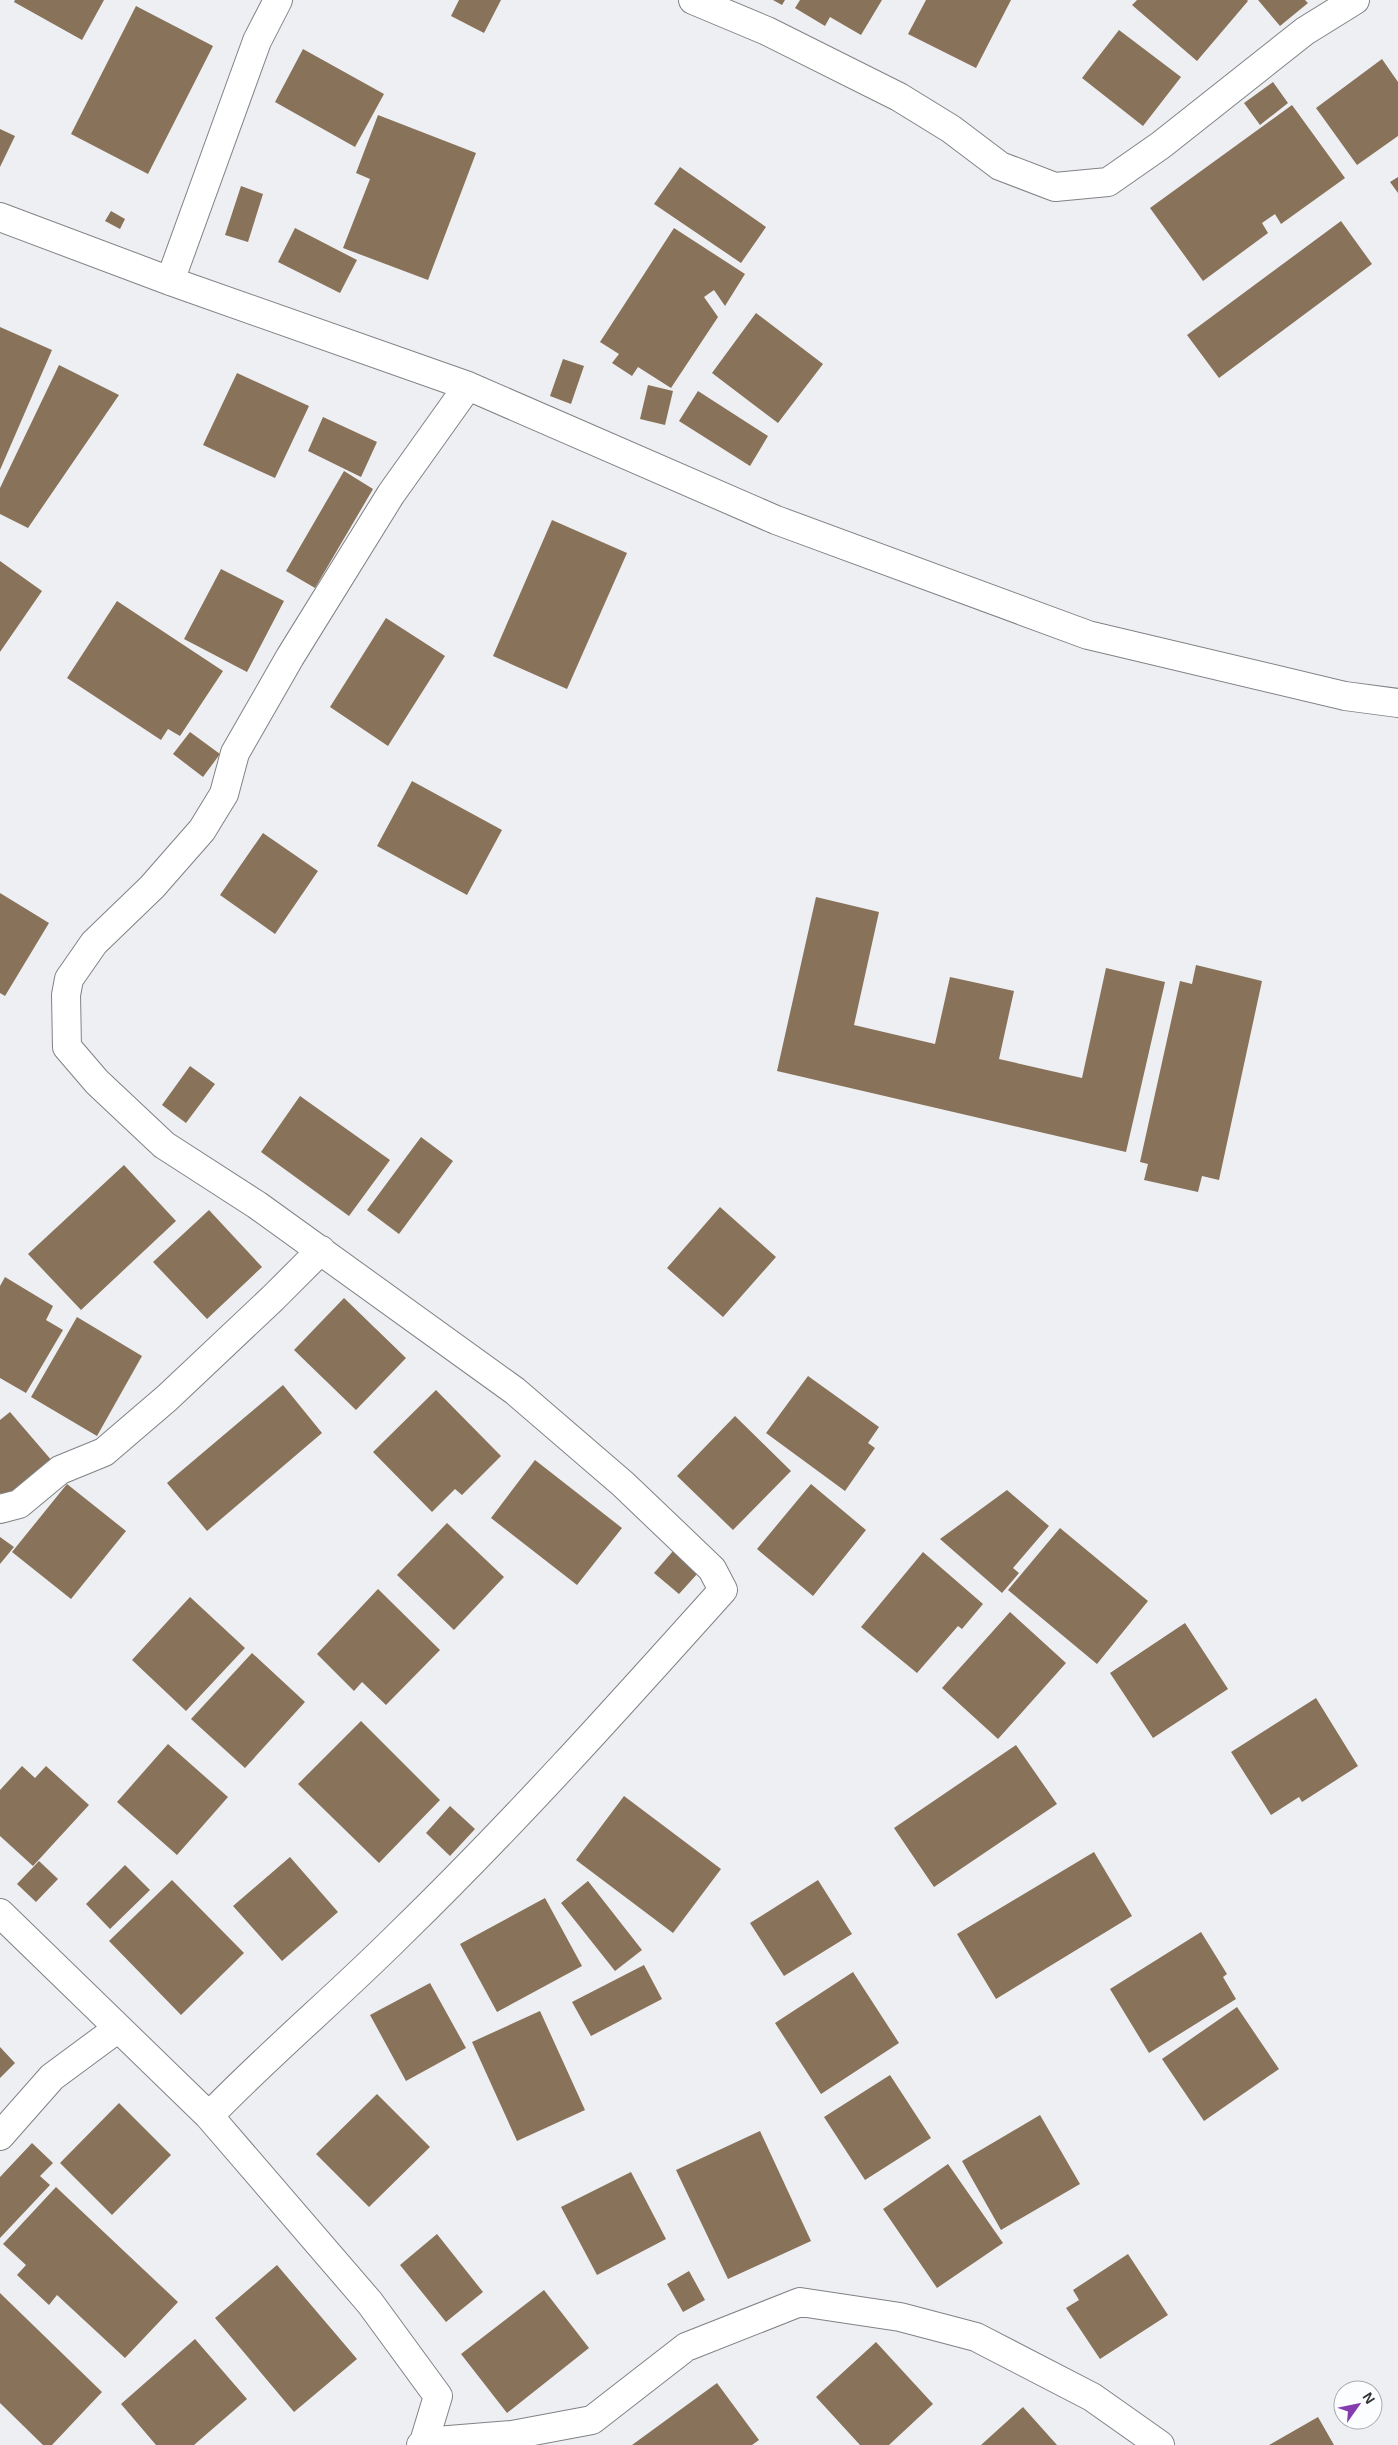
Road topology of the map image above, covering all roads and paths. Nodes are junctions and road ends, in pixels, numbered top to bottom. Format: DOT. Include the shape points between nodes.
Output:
graph roads {
  1 [pos="278,0"];
  2 [pos="693,0"];
  3 [pos="1354,0"];
  4 [pos="0,217"];
  5 [pos="170,281"];
  6 [pos="468,386"];
  7 [pos="1398,703"];
  8 [pos="321,1250"];
  9 [pos="0,1509"];
  10 [pos="0,1913"];
  11 [pos="117,2029"];
  12 [pos="209,2116"];
  13 [pos="0,2136"];
  14 [pos="423,2444"];
  15 [pos="1160,2445"];
  1 -- 5 [label="street" via="257,41"];
  2 -- 3 [label="street" via="767,31 899,96 952,129 1000,166 1056,187 1108,182 1161,145 1305,31"];
  4 -- 5 [label="street"];
  5 -- 6 [label="street"];
  6 -- 7 [label="street" via="776,520 1088,635 1345,696"];
  6 -- 8 [label="street" via="391,494 290,657 234,753 224,794 202,830 152,886 94,943 69,979 66,995 67,1047 97,1082 164,1146"];
  8 -- 9 [label="street" via="167,1398 104,1452 60,1470 19,1504"];
  8 -- 12 [label="street" via="515,1391 705,1562 723,1590 605,1722 400,1934"];
  10 -- 11 [label="street"];
  11 -- 12 [label="street"];
  11 -- 13 [label="street" via="52,2077"];
  12 -- 14 [label="street" via="370,2303 438,2396"];
  14 -- 15 [label="street" via="512,2435 592,2420 686,2347 800,2302 900,2318 976,2337 1092,2397"];
}
